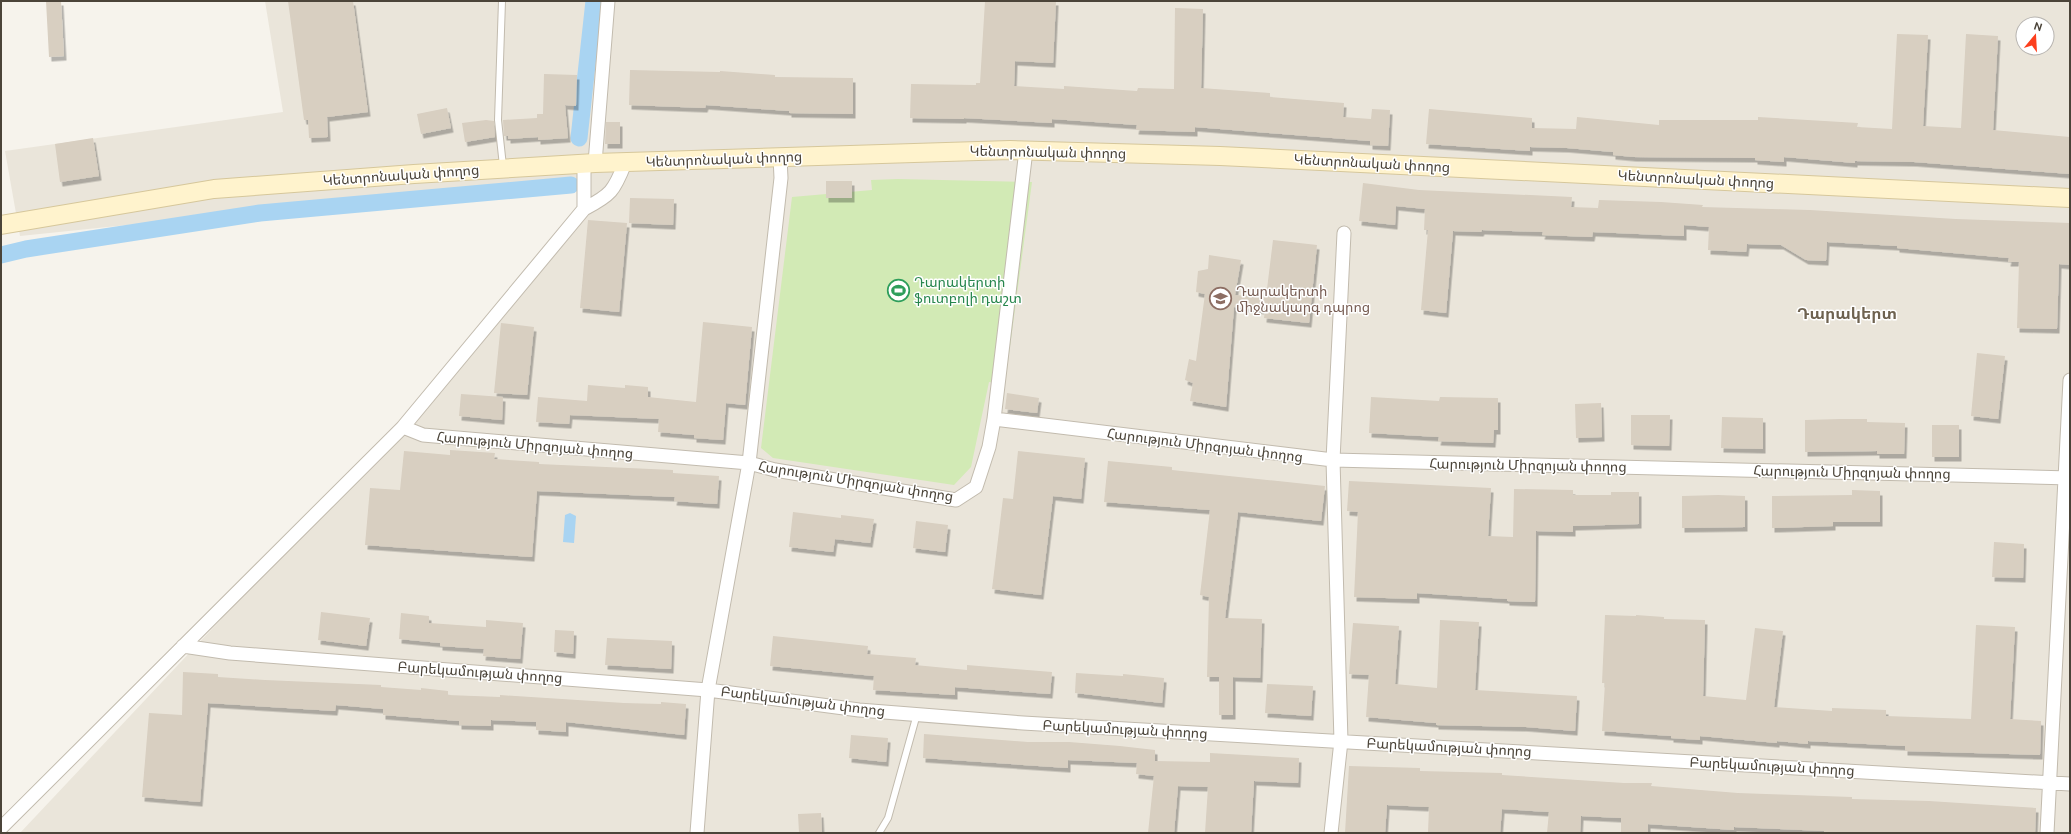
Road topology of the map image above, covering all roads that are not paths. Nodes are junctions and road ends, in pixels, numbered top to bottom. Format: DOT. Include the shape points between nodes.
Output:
graph roads {
  1 [pos="502,1"];
  2 [pos="608,1"];
  3 [pos="1026,150"];
  4 [pos="780,157"];
  5 [pos="625,163"];
  6 [pos="590,164"];
  7 [pos="504,168"];
  8 [pos="2070,198"];
  9 [pos="584,209"];
  10 [pos="1,225"];
  11 [pos="1344,233"];
  12 [pos="2070,380"];
  13 [pos="994,419"];
  14 [pos="402,427"];
  15 [pos="1333,460"];
  16 [pos="749,463"];
  17 [pos="2068,477"];
  18 [pos="183,646"];
  19 [pos="708,690"];
  20 [pos="917,714"];
  21 [pos="1341,741"];
  22 [pos="2050,782"];
  23 [pos="2070,784"];
  24 [pos="1,828"];
  25 [pos="697,833"];
  26 [pos="879,833"];
  27 [pos="1331,833"];
  28 [pos="2047,833"];
  1 -- 7 [label="lane" via="498,120"];
  2 -- 6 [label="street"];
  3 -- 4 [label="main road, Կենտրոնական փողոց"];
  3 -- 8 [label="main road, Կենտրոնական փողոց" via="1228,156"];
  3 -- 13 [label="street"];
  4 -- 5 [label="main road, Կենտրոնական փողոց"];
  4 -- 16 [label="street" via="781,178"];
  5 -- 6 [label="main road, Կենտրոնական փողոց"];
  5 -- 9 [label="street" via="615,188 603,200"];
  6 -- 7 [label="main road, Կենտրոնական փողոց"];
  6 -- 9 [label="street"];
  7 -- 10 [label="main road, Կենտրոնական փողոց" via="214,189"];
  9 -- 14 [label="street"];
  11 -- 15 [label="street"];
  12 -- 17 [label="street"];
  13 -- 15 [label="street, Հարություն Միրզոյան փողոց"];
  13 -- 16 [label="street, Հարություն Միրզոյան փողոց" via="989,447 976,487 956,500 775,470"];
  14 -- 16 [label="street, Հարություն Միրզոյան փողոց" via="423,435"];
  14 -- 18 [label="street"];
  15 -- 17 [label="street, Հարություն Միրզոյան փողոց"];
  15 -- 21 [label="street"];
  16 -- 19 [label="street"];
  17 -- 22 [label="street"];
  18 -- 19 [label="street, Բարեկամության փողոց" via="230,653"];
  18 -- 24 [label="street"];
  19 -- 20 [label="street, Բարեկամության փողոց" via="859,710"];
  19 -- 25 [label="street"];
  20 -- 21 [label="street, Բարեկամության փողոց" via="1023,723"];
  20 -- 26 [label="lane" via="888,818"];
  21 -- 22 [label="street, Բարեկամության փողոց"];
  21 -- 27 [label="street"];
  22 -- 23 [label="street, Բարեկամության փողոց"];
  22 -- 28 [label="street"];
}
